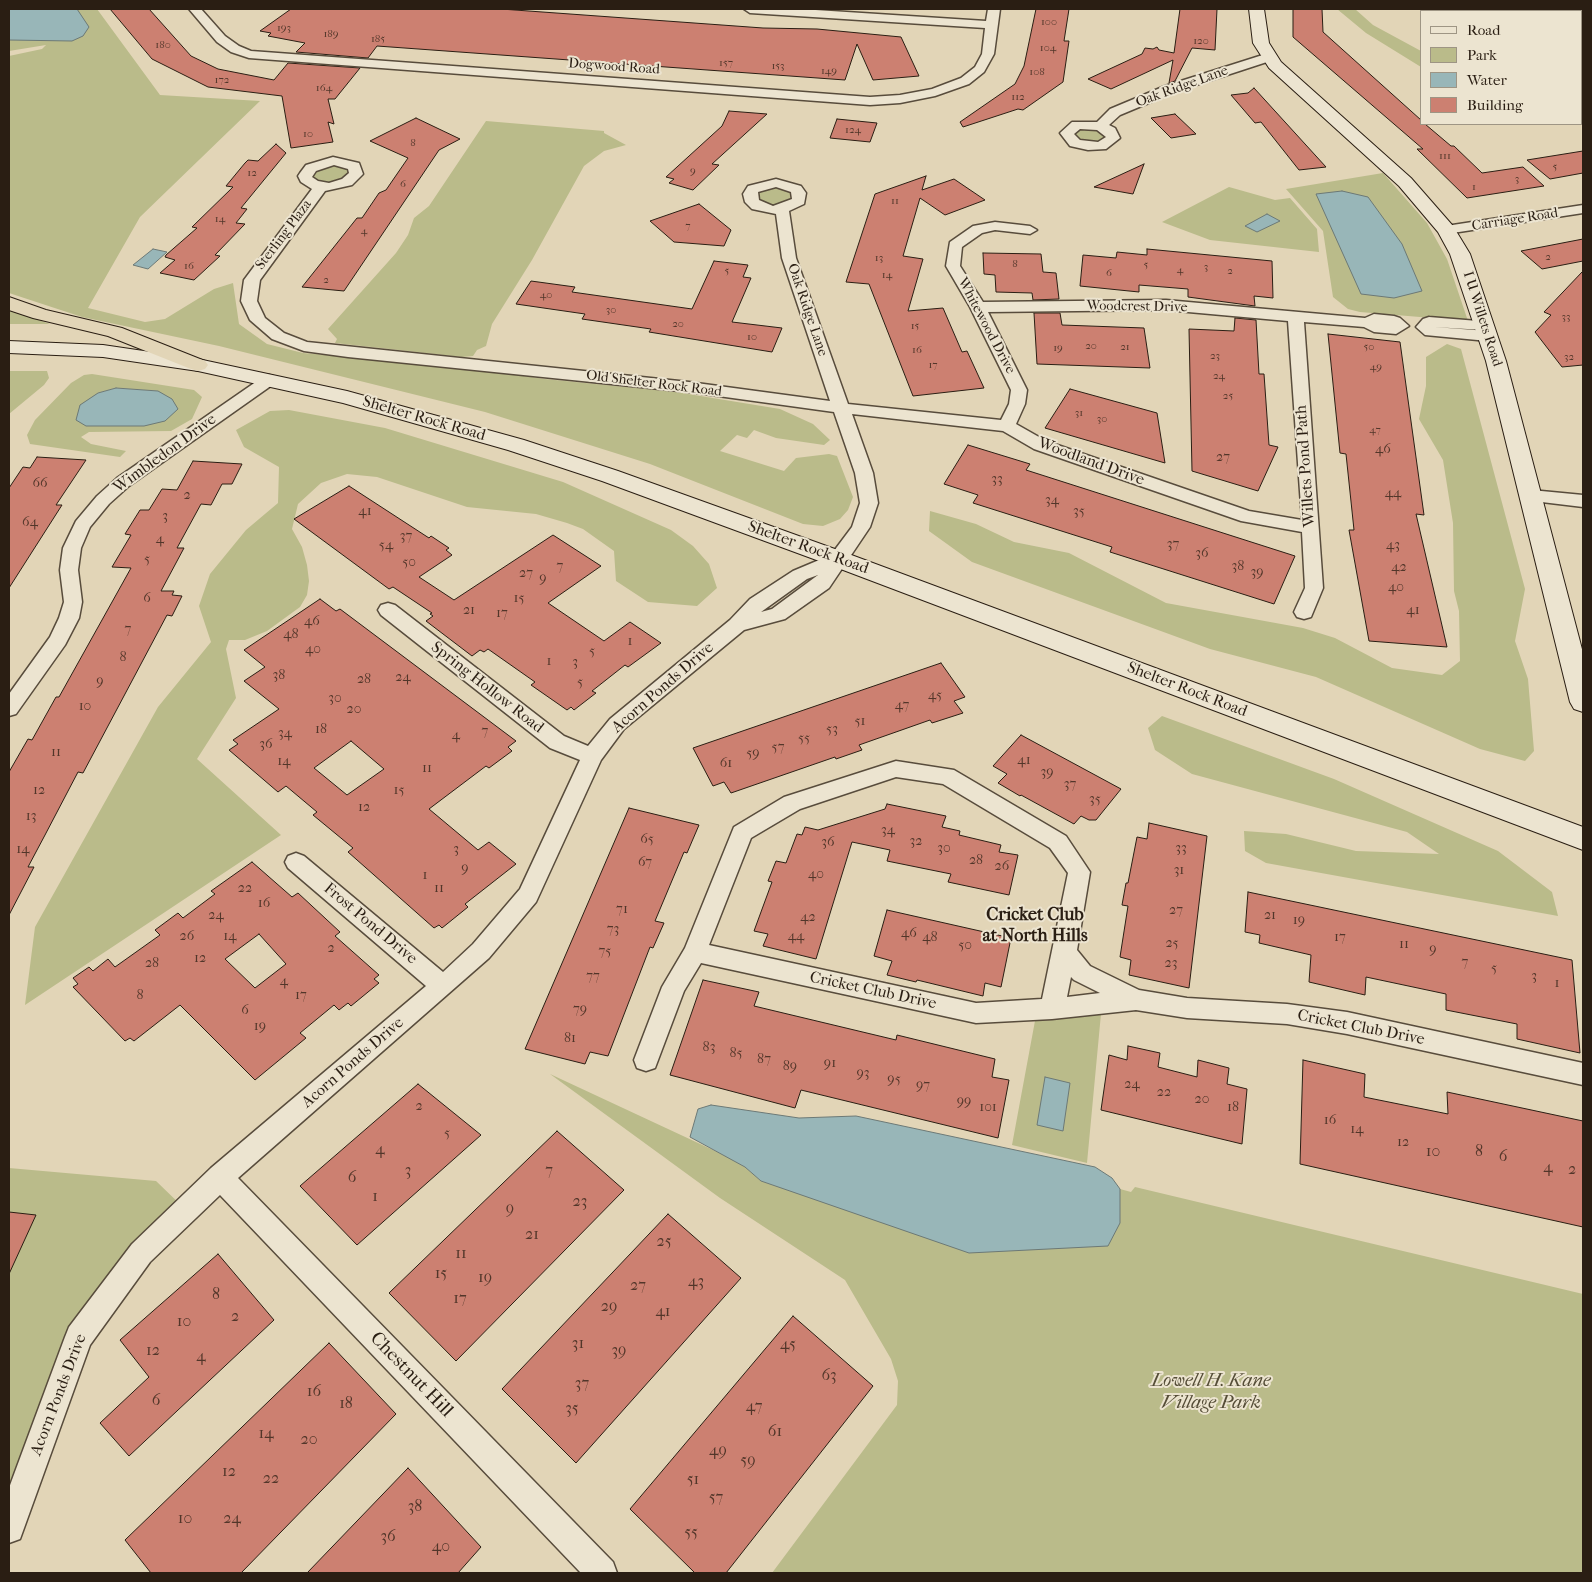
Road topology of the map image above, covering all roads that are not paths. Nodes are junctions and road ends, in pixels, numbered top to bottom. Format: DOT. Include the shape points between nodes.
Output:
graph roads {
  1 [pos="195,9"];
  2 [pos="750,9"];
  3 [pos="994,9"];
  4 [pos="1256,9"];
  5 [pos="992,25"];
  6 [pos="1270,57"];
  7 [pos="1100,126"];
  8 [pos="321,186"];
  9 [pos="782,209"];
  10 [pos="1583,209"];
  11 [pos="1030,230"];
  12 [pos="1446,230"];
  13 [pos="9,303"];
  14 [pos="978,307"];
  15 [pos="1296,317"];
  16 [pos="1486,331"];
  17 [pos="304,346"];
  18 [pos="9,347"];
  19 [pos="198,365"];
  20 [pos="269,380"];
  21 [pos="841,408"];
  22 [pos="1007,426"];
  23 [pos="1531,496"];
  24 [pos="1583,501"];
  25 [pos="1310,527"];
  26 [pos="838,559"];
  27 [pos="388,610"];
  28 [pos="1304,612"];
  29 [pos="1583,702"];
  30 [pos="10,705"];
  31 [pos="592,756"];
  32 [pos="1583,839"];
  33 [pos="296,862"];
  34 [pos="695,952"];
  35 [pos="1065,953"];
  36 [pos="443,986"];
  37 [pos="1136,1000"];
  38 [pos="1052,1010"];
  39 [pos="646,1060"];
  40 [pos="1583,1074"];
  41 [pos="220,1178"];
  42 [pos="9,1528"];
  43 [pos="602,1573"];
  1 -- 5 [label="street, Dogwood Road" via="221,39 249,54 870,101 935,92 964,81 980,69 988,54"];
  2 -- 5 [label="street"];
  3 -- 5 [label="street, Dogwood Road"];
  4 -- 6 [label="main road, I U Willets Road" via="1261,43"];
  6 -- 7 [label="street, Oak Ridge Lane" via="1170,89 1115,112"];
  6 -- 12 [label="main road, I U Willets Road" via="1405,182"];
  8 -- 17 [label="street, Sterling Plaza" via="252,280 249,301 258,320 278,336"];
  9 -- 21 [label="street, Oak Ridge Lane" via="789,258"];
  10 -- 12 [label="street, Carriage Road"];
  11 -- 14 [label="street, Whitewood Drive" via="995,226 978,229 955,246 953,266"];
  12 -- 16 [label="main road, I U Willets Road" via="1460,254"];
  13 -- 19 [label="highway" via="115,332"];
  14 -- 15 [label="street, Woodcrest Drive" via="1166,305"];
  14 -- 22 [label="street, Whitewood Drive" via="1019,390 1017,404"];
  15 -- 16 [label="street, Woodcrest Drive" via="1368,323 1374,319 1424,327 1429,322"];
  15 -- 25 [label="street, Willets Pond Path"];
  16 -- 23 [label="main road, I U Willets Road"];
  17 -- 21 [label="street, Old Shelter Rock Road" via="698,388"];
  18 -- 19 [label="main road, Shelter Rock Road" via="103,351"];
  19 -- 20 [label="main road, Shelter Rock Road"];
  20 -- 26 [label="main road, Shelter Rock Road" via="347,397 516,445"];
  20 -- 30 [label="street, Wimbledon Drive" via="124,482 82,525 72,548 73,602 69,618 58,640"];
  21 -- 22 [label="street, Woodland Drive"];
  21 -- 26 [label="street" via="864,474 869,502 861,527"];
  22 -- 25 [label="street, Woodland Drive" via="1040,445 1247,517"];
  23 -- 24 [label="street"];
  23 -- 29 [label="main road, I U Willets Road"];
  25 -- 28 [label="street, Willets Pond Path" via="1314,588"];
  26 -- 31 [label="street, Acorn Ponds Drive" via="822,583 778,614 737,625 617,724"];
  26 -- 32 [label="main road, Shelter Rock Road"];
  27 -- 31 [label="street, Spring Hollow Road" via="557,742"];
  31 -- 36 [label="street, Acorn Ponds Drive" via="528,895 481,951"];
  33 -- 36 [label="street, Frost Pond Drive"];
  34 -- 35 [label="street" via="742,833 792,803 896,769 947,776 1058,842 1079,872"];
  34 -- 38 [label="street, Cricket Club Drive" via="976,1013"];
  34 -- 39 [label="street" via="674,986"];
  35 -- 37 [label="street, Cricket Club Drive" via="1082,972"];
  35 -- 38 [label="street"];
  36 -- 41 [label="street, Acorn Ponds Drive"];
  37 -- 38 [label="street, Cricket Club Drive"];
  37 -- 40 [label="street, Cricket Club Drive" via="1187,1008 1314,1017"];
  41 -- 42 [label="street, Acorn Ponds Drive" via="141,1253 79,1337"];
  41 -- 43 [label="street, Chestnut Hill"];
}
